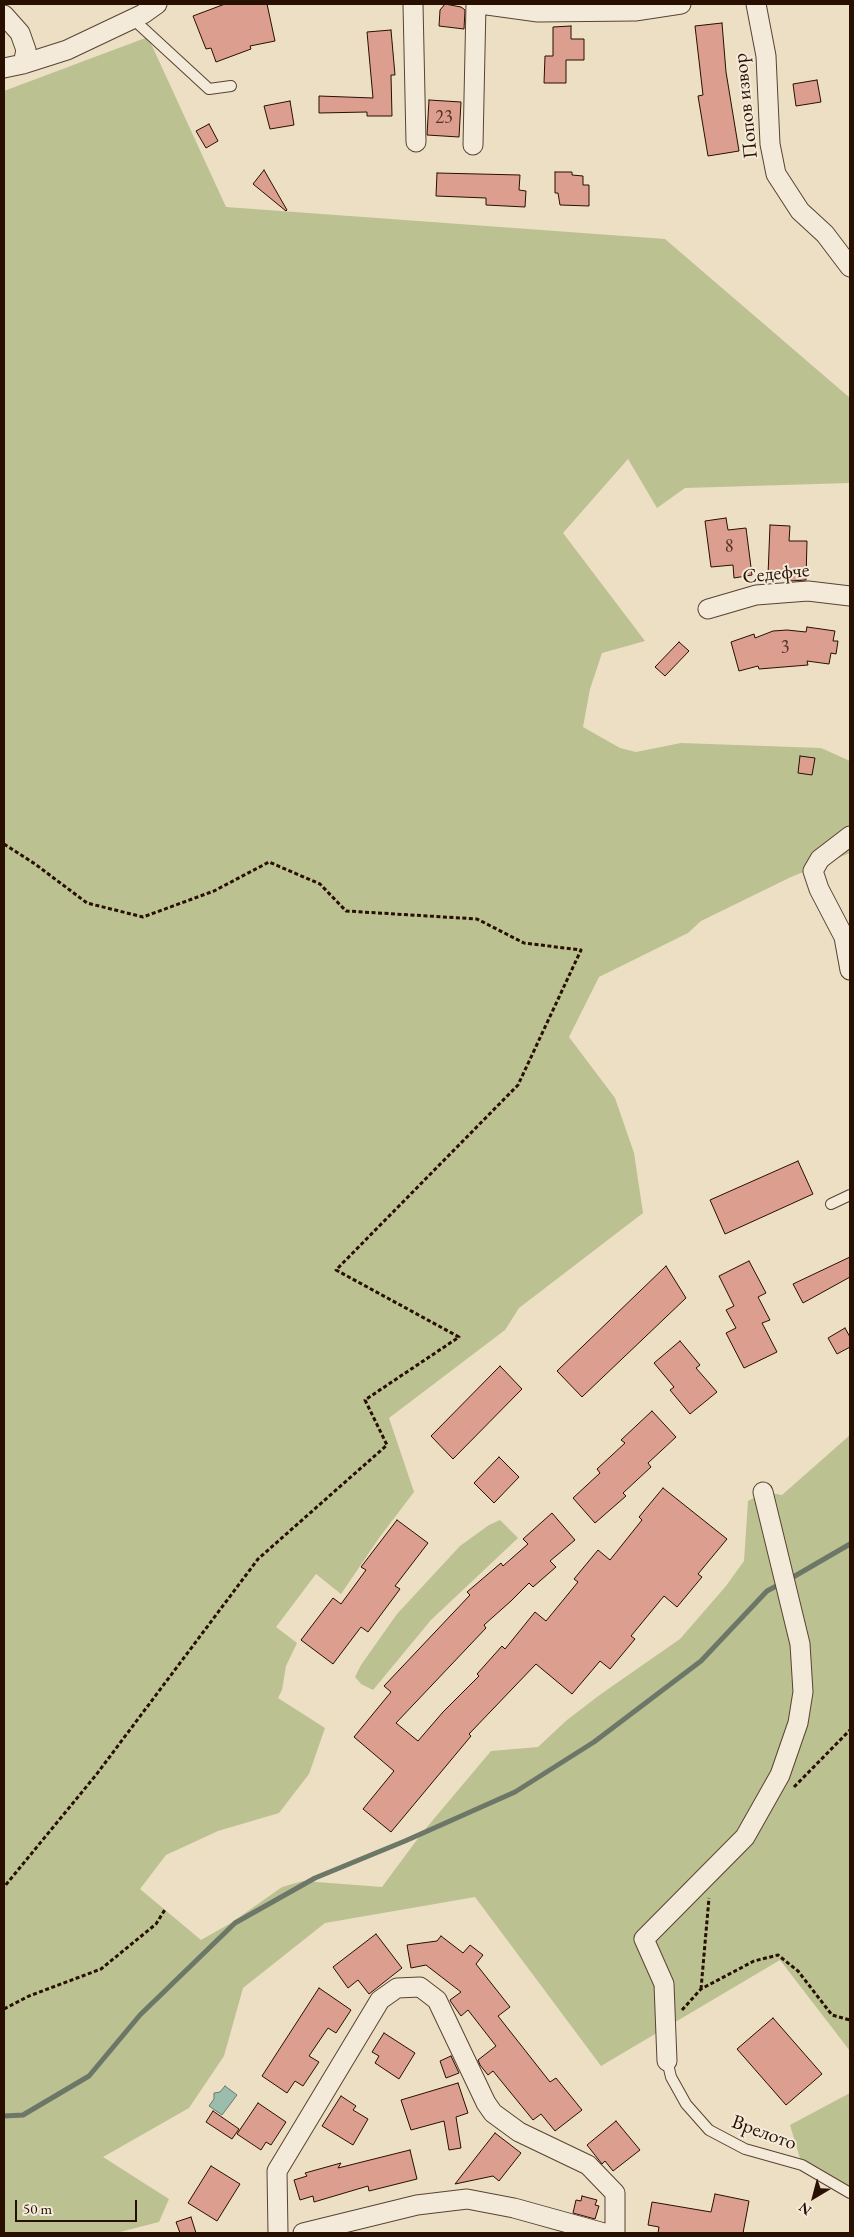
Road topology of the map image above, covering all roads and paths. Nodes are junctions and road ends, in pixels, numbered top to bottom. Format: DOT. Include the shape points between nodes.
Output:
graph roads {
  1 [pos="157,4"];
  2 [pos="414,4"];
  3 [pos="476,4"];
  4 [pos="480,4"];
  5 [pos="680,4"];
  6 [pos="756,4"];
  7 [pos="4,15"];
  8 [pos="133,19"];
  9 [pos="23,64"];
  10 [pos="4,68"];
  11 [pos="231,86"];
  12 [pos="416,142"];
  13 [pos="473,145"];
  14 [pos="850,268"];
  15 [pos="850,596"];
  16 [pos="708,609"];
  17 [pos="850,836"];
  18 [pos="4,844"];
  19 [pos="850,970"];
  20 [pos="850,1195"];
  21 [pos="832,1204"];
  22 [pos="763,1492"];
  23 [pos="850,1730"];
  24 [pos="791,1790"];
  25 [pos="4,1888"];
  26 [pos="710,1894"];
  27 [pos="166,1908"];
  28 [pos="701,1989"];
  29 [pos="4,2009"];
  30 [pos="678,2014"];
  31 [pos="850,2020"];
  32 [pos="667,2060"];
  33 [pos="850,2193"];
  34 [pos="278,2233"];
  35 [pos="303,2233"];
  36 [pos="604,2233"];
  37 [pos="615,2233"];
  1 -- 8 [label="street"];
  2 -- 12 [label="street"];
  3 -- 13 [label="street"];
  4 -- 5 [label="street" via="538,12 635,11"];
  6 -- 14 [label="street, Попов извор" via="766,56 770,144 776,174 800,211 825,234"];
  7 -- 9 [label="street" via="20,33 26,50"];
  8 -- 9 [label="street" via="67,50"];
  8 -- 11 [label="lane" via="209,89"];
  9 -- 10 [label="street"];
  15 -- 16 [label="street, Седефче" via="808,591 756,595"];
  17 -- 19 [label="street" via="820,859 813,871 818,889 844,937"];
  18 -- 25 [label="path" via="87,903 143,917 214,891 268,862 320,884 346,911 477,919 524,942 581,950 518,1085 336,1270 459,1337 365,1400 387,1445 258,1559 96,1775"];
  20 -- 21 [label="lane"];
  22 -- 32 [label="street" via="800,1644 803,1692 798,1723 780,1775 745,1837 644,1939 664,1984"];
  23 -- 24 [label="path"];
  26 -- 28 [label="path"];
  27 -- 29 [label="path" via="156,1924 100,1969"];
  28 -- 30 [label="path"];
  28 -- 31 [label="path" via="754,1961 778,1955 798,1971 832,2015"];
  32 -- 33 [label="lane, Врелото" via="671,2077 682,2097 709,2130 744,2149 802,2165"];
  34 -- 37 [label="street" via="277,2171 380,2000 397,1988 420,1986 437,2000 493,2113 519,2132 588,2165 615,2193"];
  35 -- 36 [label="street" via="417,2205 467,2199 514,2208"];
}
